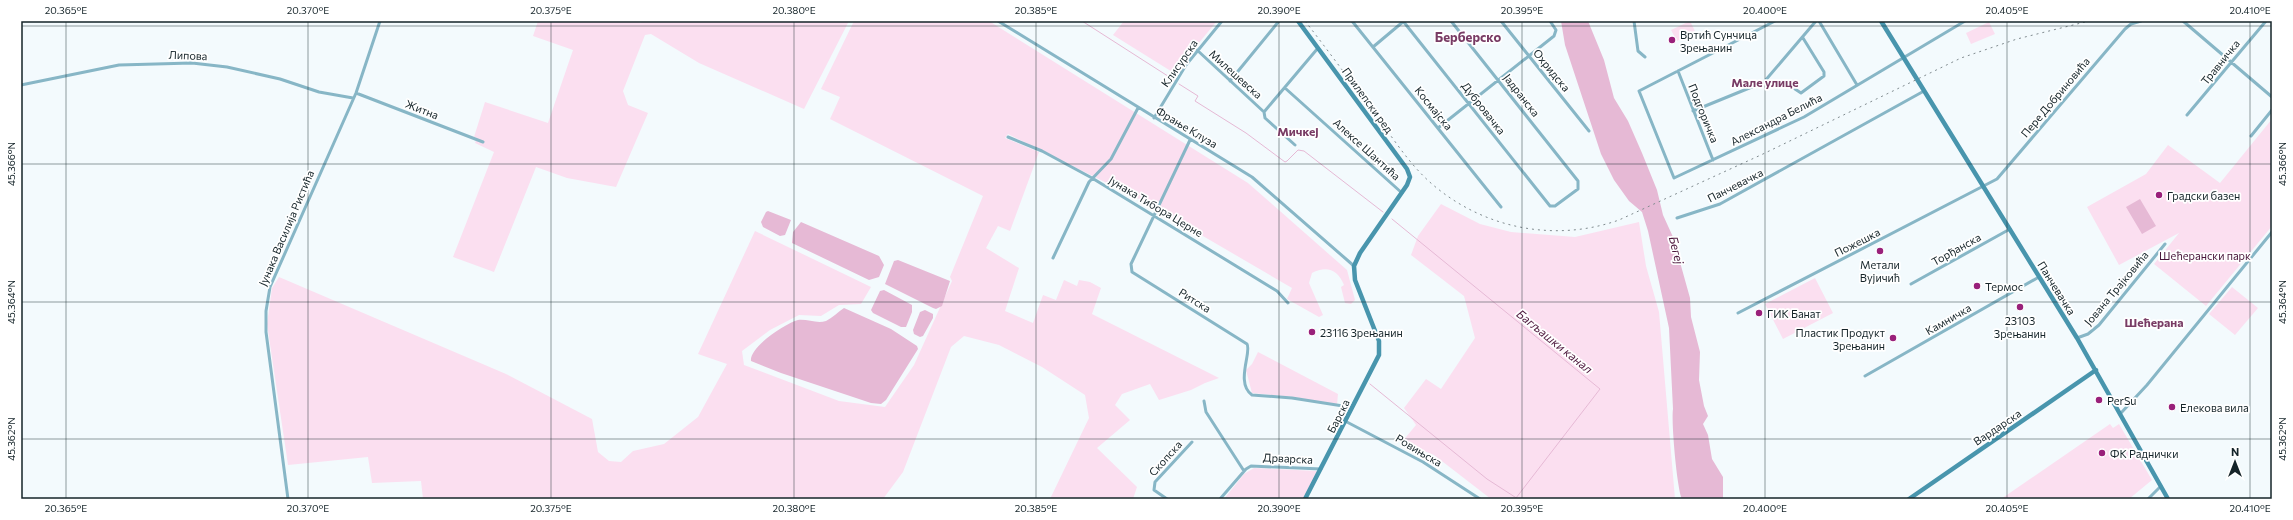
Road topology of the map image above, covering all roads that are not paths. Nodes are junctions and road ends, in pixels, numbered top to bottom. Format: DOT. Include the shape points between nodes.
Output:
graph roads {
  1 [pos="380,21"];
  2 [pos="998,21"];
  3 [pos="1222,21"];
  4 [pos="1279,21"];
  5 [pos="1298,21"];
  6 [pos="1352,21"];
  7 [pos="1404,21"];
  8 [pos="1451,21"];
  9 [pos="1501,21"];
  10 [pos="1550,21"];
  11 [pos="1634,21"];
  12 [pos="1775,21"];
  13 [pos="1818,21"];
  14 [pos="1881,21"];
  15 [pos="1965,21"];
  16 [pos="2141,21"];
  17 [pos="2183,21"];
  18 [pos="2266,21"];
  19 [pos="1803,38"];
  20 [pos="1373,47"];
  21 [pos="1318,48"];
  22 [pos="1197,50"];
  23 [pos="1529,55"];
  24 [pos="1645,57"];
  25 [pos="1902,57"];
  26 [pos="2232,62"];
  27 [pos="1678,71"];
  28 [pos="1498,80"];
  29 [pos="1230,81"];
  30 [pos="21,85"];
  31 [pos="1789,85"];
  32 [pos="1857,85"];
  33 [pos="1285,88"];
  34 [pos="1924,91"];
  35 [pos="356,93"];
  36 [pos="2272,97"];
  37 [pos="353,98"];
  38 [pos="1468,103"];
  39 [pos="1138,108"];
  40 [pos="2272,110"];
  41 [pos="1692,111"];
  42 [pos="1264,112"];
  43 [pos="2188,115"];
  44 [pos="1154,118"];
  45 [pos="1438,128"];
  46 [pos="1589,131"];
  47 [pos="2251,136"];
  48 [pos="1008,137"];
  49 [pos="1190,140"];
  50 [pos="483,142"];
  51 [pos="1295,145"];
  52 [pos="1713,160"];
  53 [pos="1092,178"];
  54 [pos="1984,186"];
  55 [pos="1402,193"];
  56 [pos="1550,206"];
  57 [pos="1501,207"];
  58 [pos="1153,215"];
  59 [pos="1677,218"];
  60 [pos="2010,229"];
  61 [pos="2272,232"];
  62 [pos="2165,244"];
  63 [pos="1053,258"];
  64 [pos="1354,266"];
  65 [pos="2039,276"];
  66 [pos="1911,284"];
  67 [pos="1288,303"];
  68 [pos="1738,313"];
  69 [pos="2077,338"];
  70 [pos="2096,370"];
  71 [pos="1865,376"];
  72 [pos="1204,401"];
  73 [pos="1343,406"];
  74 [pos="2121,413"];
  75 [pos="1345,421"];
  76 [pos="1192,442"];
  77 [pos="1321,469"];
  78 [pos="1244,471"];
  79 [pos="2161,486"];
  80 [pos="288,499"];
  81 [pos="1167,499"];
  82 [pos="1220,499"];
  83 [pos="1305,499"];
  84 [pos="1480,499"];
  85 [pos="1909,499"];
  86 [pos="2148,499"];
  87 [pos="2168,499"];
  1 -- 35 [label="street, Јунака Василија Ристића"];
  2 -- 39 [label="street, Фрање Клуза"];
  3 -- 22 [label="street, Клисурска"];
  4 -- 29 [label="street"];
  5 -- 21 [label="street, Прилепски ред"];
  6 -- 20 [label="street, Космајска"];
  7 -- 20 [label="street"];
  7 -- 38 [label="street, Дубровачка"];
  8 -- 28 [label="street, Јадранска"];
  9 -- 23 [label="street, Охридска"];
  10 -- 23 [label="street" via="1556,30 1554,36"];
  11 -- 24 [label="street" via="1638,51"];
  12 -- 27 [label="street"];
  13 -- 19 [label="street"];
  13 -- 32 [label="street"];
  14 -- 25 [label="street, Панчевачка"];
  15 -- 25 [label="street, Александра Белића"];
  16 -- 54 [label="street, Пере Добриновића" via="2125,29 1997,179"];
  17 -- 26 [label="street"];
  18 -- 26 [label="street, Травничка"];
  19 -- 31 [label="street" via="1824,76 1801,93"];
  19 -- 41 [label="street" via="1764,82"];
  20 -- 45 [label="street, Космајска"];
  21 -- 33 [label="street"];
  21 -- 55 [label="street, Прилепски ред" via="1408,171 1410,180"];
  22 -- 29 [label="street, Милешевска"];
  22 -- 44 [label="street, Клисурска"];
  23 -- 28 [label="street"];
  23 -- 46 [label="street, Охридска"];
  25 -- 32 [label="street, Александра Белића"];
  25 -- 34 [label="street, Панчевачка"];
  26 -- 36 [label="street"];
  26 -- 43 [label="street, Травничка"];
  27 -- 41 [label="street, Подгоричка"];
  27 -- 52 [label="street, Александра Белића" via="1639,91 1674,178"];
  28 -- 38 [label="street"];
  28 -- 56 [label="street, Јадранска" via="1578,181 1578,188 1555,206"];
  29 -- 42 [label="street, Милешевска"];
  30 -- 37 [label="street, Липова" via="119,65 192,63 280,79 319,92"];
  32 -- 52 [label="street, Александра Белића" via="1804,117"];
  33 -- 42 [label="street"];
  33 -- 55 [label="street, Алексе Шантића"];
  34 -- 54 [label="street, Панчевачка"];
  34 -- 59 [label="street, Панчевачка" via="1726,201"];
  35 -- 37 [label="street, Јунака Василија Ристића"];
  35 -- 50 [label="street, Житна"];
  37 -- 80 [label="street, Јунака Василија Ристића" via="276,272 267,300 266,332"];
  38 -- 45 [label="street"];
  38 -- 56 [label="street, Дубровачка"];
  39 -- 44 [label="street, Фрање Клуза"];
  39 -- 53 [label="street" via="1111,159"];
  40 -- 47 [label="street"];
  41 -- 52 [label="street, Подгоричка"];
  42 -- 51 [label="street, Милешевска" via="1265,118"];
  44 -- 49 [label="street, Фрање Клуза"];
  45 -- 57 [label="street, Космајска"];
  48 -- 53 [label="street, Јунака Тибора Церне" via="1042,151"];
  49 -- 58 [label="street, Ритска"];
  49 -- 64 [label="street, Фрање Клуза" via="1252,177"];
  53 -- 58 [label="street, Јунака Тибора Церне"];
  53 -- 63 [label="street"];
  54 -- 60 [label="street, Панчевачка"];
  54 -- 68 [label="street, Пожешка"];
  55 -- 64 [label="street, Алексе Шантића" via="1360,253"];
  58 -- 67 [label="street, Јунака Тибора Церне" via="1277,291"];
  58 -- 73 [label="street, Ритска" via="1131,264 1132,272 1247,344 1249,352 1244,371 1249,393 1254,396 1292,398"];
  60 -- 65 [label="street, Панчевачка"];
  60 -- 66 [label="street, Торђанска"];
  61 -- 74 [label="street" via="2147,385"];
  62 -- 69 [label="street, Јована Трајковића" via="2099,325 2088,334"];
  64 -- 75 [label="street, Барска" via="1355,280 1380,348 1378,357"];
  65 -- 69 [label="street, Панчевачка"];
  65 -- 71 [label="street, Камничка"];
  69 -- 70 [label="street, Панчевачка"];
  70 -- 74 [label="street, Панчевачка"];
  70 -- 85 [label="street, Вардарска"];
  72 -- 78 [label="street" via="1206,412"];
  74 -- 79 [label="street, Панчевачка"];
  75 -- 77 [label="street, Барска"];
  75 -- 84 [label="street, Ровињска" via="1423,462"];
  76 -- 81 [label="street, Скопска" via="1153,486 1154,490"];
  77 -- 78 [label="street, Дрварска" via="1254,466"];
  77 -- 83 [label="street, Барска"];
  78 -- 82 [label="street"];
  79 -- 86 [label="street"];
  79 -- 87 [label="street, Панчевачка"];
}
